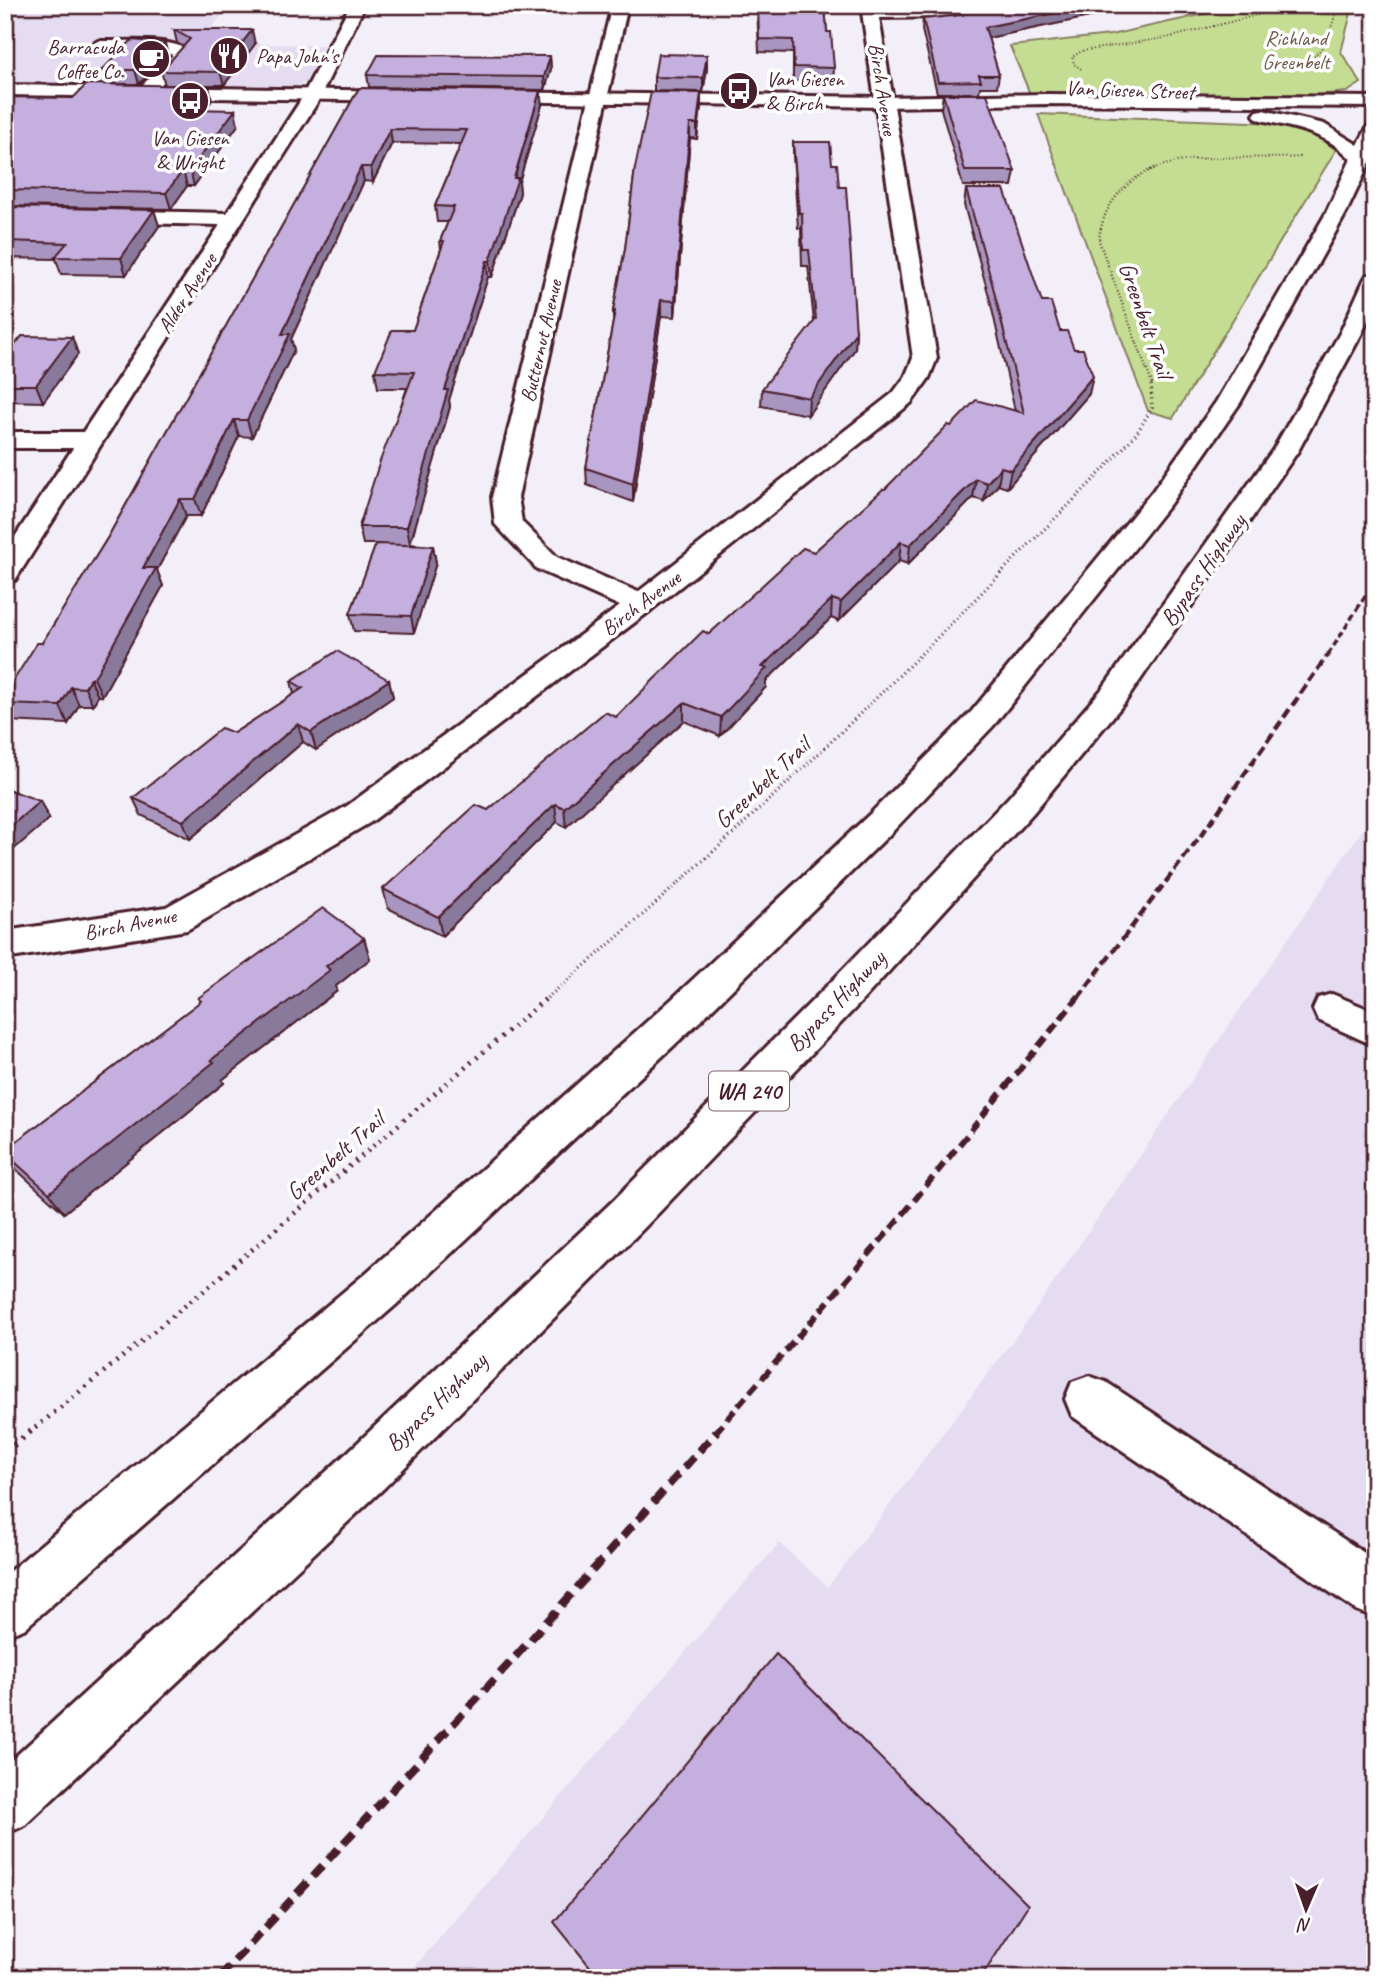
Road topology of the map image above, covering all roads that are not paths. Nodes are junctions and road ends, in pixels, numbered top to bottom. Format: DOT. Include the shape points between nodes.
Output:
graph roads {
  1 [pos="358,5"];
  2 [pos="620,5"];
  3 [pos="985,5"];
  4 [pos="870,10"];
  5 [pos="98,46"];
  6 [pos="5,90"];
  7 [pos="143,93"];
  8 [pos="313,95"];
  9 [pos="421,97"];
  10 [pos="475,97"];
  11 [pos="597,99"];
  12 [pos="885,102"];
  13 [pos="1375,102"];
  14 [pos="1263,115"];
  15 [pos="1375,118"];
  16 [pos="1368,144"];
  17 [pos="5,214"];
  18 [pos="235,219"];
  19 [pos="1375,280"];
  20 [pos="5,440"];
  21 [pos="93,440"];
  22 [pos="5,574"];
  23 [pos="641,604"];
  24 [pos="5,945"];
  25 [pos="1332,1009"];
  26 [pos="1375,1030"];
  27 [pos="1089,1399"];
  28 [pos="1375,1591"];
  29 [pos="5,1610"];
  30 [pos="5,1805"];
  1 -- 8 [label="main road, Alder Avenue"];
  2 -- 11 [label="main road, Butternut Avenue"];
  3 -- 4 [label="main road" via="948,12"];
  4 -- 12 [label="main road, Birch Avenue"];
  5 -- 7 [label="main road" via="166,47 183,53 170,70 155,76"];
  6 -- 7 [label="main road"];
  7 -- 8 [label="main road"];
  8 -- 9 [label="main road"];
  8 -- 18 [label="main road, Alder Avenue"];
  10 -- 11 [label="main road, Van Giesen Street"];
  11 -- 12 [label="main road, Van Giesen Street"];
  11 -- 23 [label="main road, Butternut Avenue" via="505,497 509,524 547,563"];
  12 -- 13 [label="main road, Van Giesen Street"];
  12 -- 14 [label="main road, Van Giesen Street"];
  12 -- 23 [label="main road, Birch Avenue" via="925,358 918,378 902,398"];
  14 -- 15 [label="main road, Van Giesen Street"];
  14 -- 16 [label="main road" via="1305,123 1348,144"];
  16 -- 29 [label="main road" via="1292,295 1228,403 1161,498 983,718 882,822 625,1066 382,1288"];
  17 -- 18 [label="main road"];
  18 -- 21 [label="main road, Alder Avenue"];
  19 -- 30 [label="main road, Bypass Highway / WA 240" via="1285,451 1114,695 1021,805 629,1214 367,1469"];
  20 -- 21 [label="main road"];
  21 -- 22 [label="main road, Alder Avenue"];
  23 -- 24 [label="main road, Birch Avenue" via="359,814 174,920"];
  25 -- 26 [label="main road"];
  27 -- 28 [label="main road"];
}
